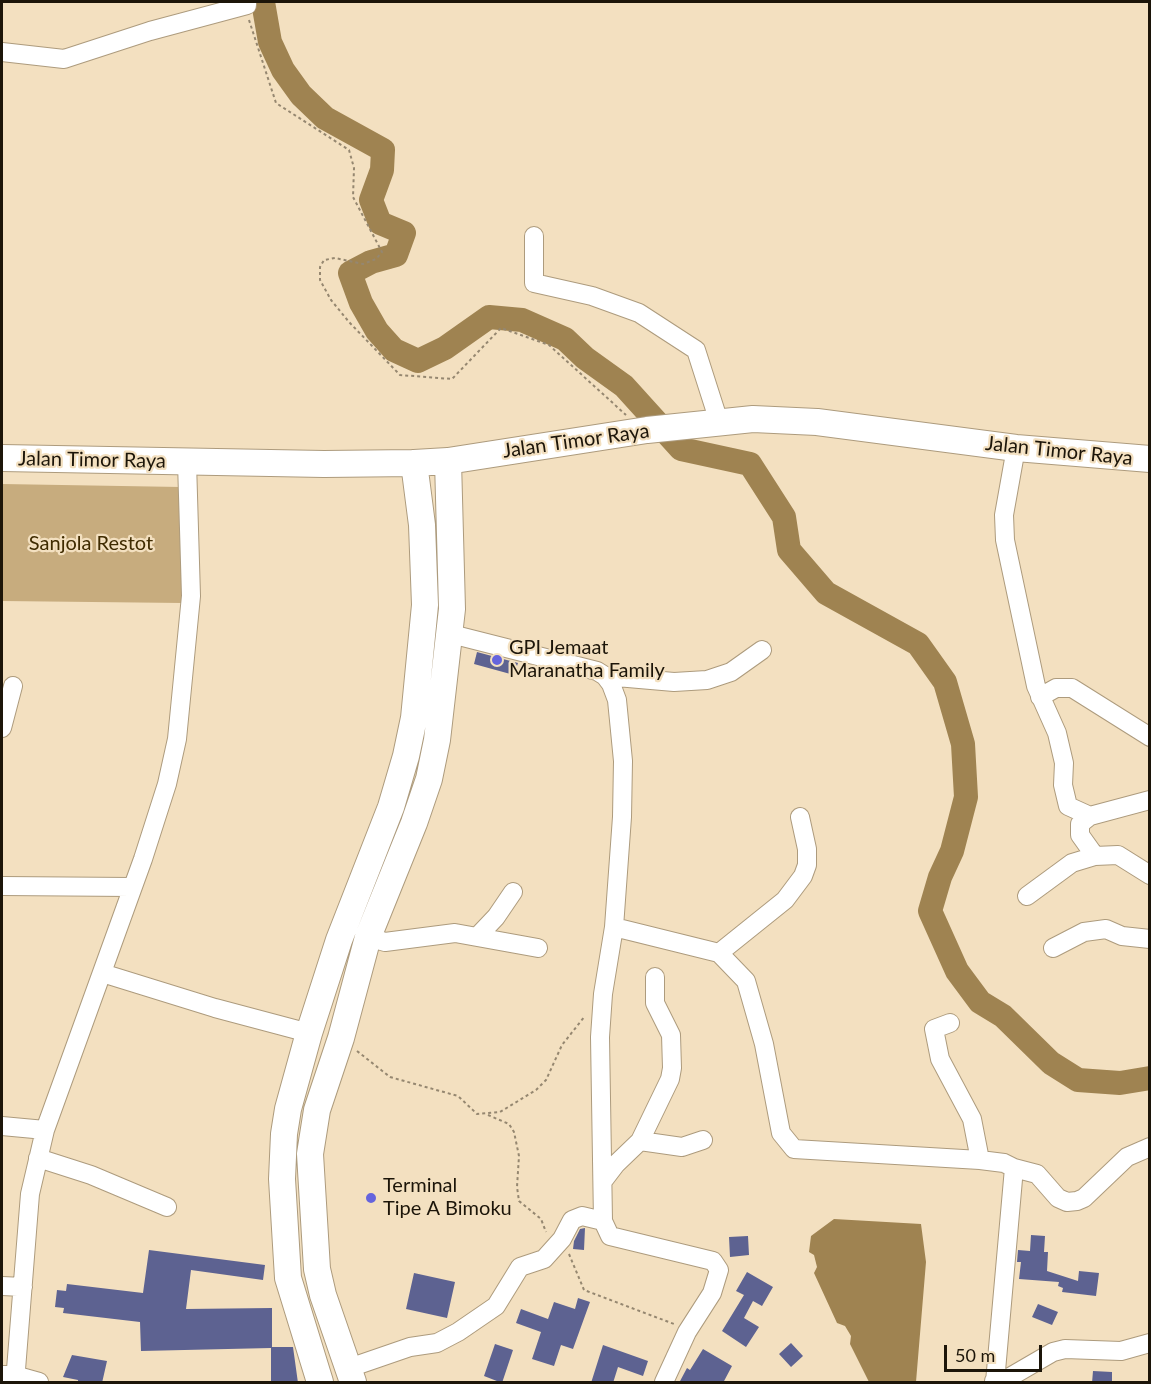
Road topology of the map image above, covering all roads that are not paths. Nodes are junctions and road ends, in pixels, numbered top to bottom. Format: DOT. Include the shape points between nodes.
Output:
graph roads {
  1 [pos="247,3"];
  2 [pos="2,52"];
  3 [pos="534,236"];
  4 [pos="719,422"];
  5 [pos="1016,448"];
  6 [pos="2,458"];
  7 [pos="1149,459"];
  8 [pos="448,461"];
  9 [pos="187,462"];
  10 [pos="414,463"];
  11 [pos="451,633"];
  12 [pos="762,650"];
  13 [pos="605,675"];
  14 [pos="13,686"];
  15 [pos="1040,696"];
  16 [pos="2,728"];
  17 [pos="1149,737"];
  18 [pos="1149,800"];
  19 [pos="391,807"];
  20 [pos="417,816"];
  21 [pos="1090,816"];
  22 [pos="800,817"];
  23 [pos="1095,856"];
  24 [pos="1149,875"];
  25 [pos="2,886"];
  26 [pos="131,887"];
  27 [pos="513,892"];
  28 [pos="1027,896"];
  29 [pos="614,927"];
  30 [pos="368,937"];
  31 [pos="477,937"];
  32 [pos="1149,939"];
  33 [pos="538,948"];
  34 [pos="1053,948"];
  35 [pos="719,953"];
  36 [pos="102,973"];
  37 [pos="654,977"];
  38 [pos="950,1023"];
  39 [pos="309,1033"];
  40 [pos="2,1126"];
  41 [pos="45,1131"];
  42 [pos="703,1140"];
  43 [pos="640,1141"];
  44 [pos="1149,1148"];
  45 [pos="38,1158"];
  46 [pos="980,1160"];
  47 [pos="1014,1168"];
  48 [pos="603,1181"];
  49 [pos="166,1207"];
  50 [pos="603,1221"];
  51 [pos="313,1227"];
  52 [pos="284,1228"];
  53 [pos="2,1286"];
  54 [pos="22,1287"];
  55 [pos="1149,1342"];
  56 [pos="351,1375"];
  57 [pos="10,1377"];
  58 [pos="994,1382"];
  59 [pos="39,1383"];
  60 [pos="320,1383"];
  61 [pos="664,1383"];
  1 -- 2 [label="street" via="64,59"];
  3 -- 4 [label="street" via="534,283 592,296 639,313 696,350"];
  4 -- 5 [label="highway, Jalan Timor Raya" via="806,421"];
  4 -- 8 [label="highway, Jalan Timor Raya"];
  5 -- 7 [label="highway, Jalan Timor Raya"];
  5 -- 15 [label="street" via="1004,514 1005,540"];
  6 -- 9 [label="highway, Jalan Timor Raya"];
  8 -- 10 [label="highway, Jalan Timor Raya"];
  8 -- 11 [label="highway"];
  9 -- 10 [label="highway, Jalan Timor Raya"];
  9 -- 26 [label="street" via="191,596 177,739 155,822"];
  10 -- 19 [label="highway" via="424,552 422,650 408,746"];
  11 -- 13 [label="street"];
  11 -- 20 [label="highway" via="437,740"];
  12 -- 13 [label="street" via="731,672 707,680 674,682"];
  13 -- 29 [label="street" via="617,700 623,761"];
  14 -- 16 [label="street"];
  15 -- 17 [label="street" via="1056,688 1072,688"];
  15 -- 21 [label="street" via="1057,733 1068,806"];
  18 -- 21 [label="street"];
  19 -- 20 [label="highway"];
  19 -- 39 [label="highway" via="339,940"];
  20 -- 30 [label="highway"];
  21 -- 23 [label="street" via="1080,824 1080,835"];
  22 -- 35 [label="street" via="807,849 803,876 785,900"];
  23 -- 24 [label="street" via="1118,855"];
  23 -- 28 [label="street" via="1072,863"];
  25 -- 26 [label="street"];
  26 -- 36 [label="street"];
  27 -- 31 [label="street"];
  29 -- 35 [label="street"];
  29 -- 48 [label="street" via="600,1037"];
  30 -- 31 [label="street" via="385,942 455,933"];
  30 -- 51 [label="highway" via="313,1133"];
  31 -- 33 [label="street"];
  32 -- 34 [label="street" via="1122,936 1106,929 1084,932"];
  35 -- 46 [label="street" via="746,981 764,1044 781,1133 794,1149"];
  36 -- 39 [label="street"];
  36 -- 41 [label="street"];
  37 -- 43 [label="street" via="655,1003 671,1035 672,1068"];
  38 -- 46 [label="street" via="934,1029 940,1059 972,1119"];
  39 -- 52 [label="highway" via="286,1126"];
  40 -- 41 [label="street"];
  41 -- 45 [label="street"];
  42 -- 43 [label="street" via="681,1147"];
  43 -- 48 [label="street"];
  44 -- 47 [label="street" via="1127,1157 1077,1201 1058,1198 1037,1174"];
  45 -- 49 [label="street" via="92,1175"];
  45 -- 54 [label="street" via="30,1194"];
  46 -- 47 [label="street"];
  47 -- 58 [label="street"];
  48 -- 50 [label="street"];
  50 -- 56 [label="street" via="582,1216 572,1220 544,1259 520,1267 496,1306 458,1332 437,1343 410,1347"];
  50 -- 61 [label="street" via="610,1236 717,1264 712,1293 687,1332"];
  51 -- 52 [label="highway"];
  51 -- 56 [label="highway" via="323,1295"];
  52 -- 60 [label="highway" via="288,1278"];
  53 -- 54 [label="street"];
  54 -- 57 [label="street"];
  55 -- 58 [label="street" via="1121,1352 1053,1352"];
  57 -- 59 [label="street"];
}
